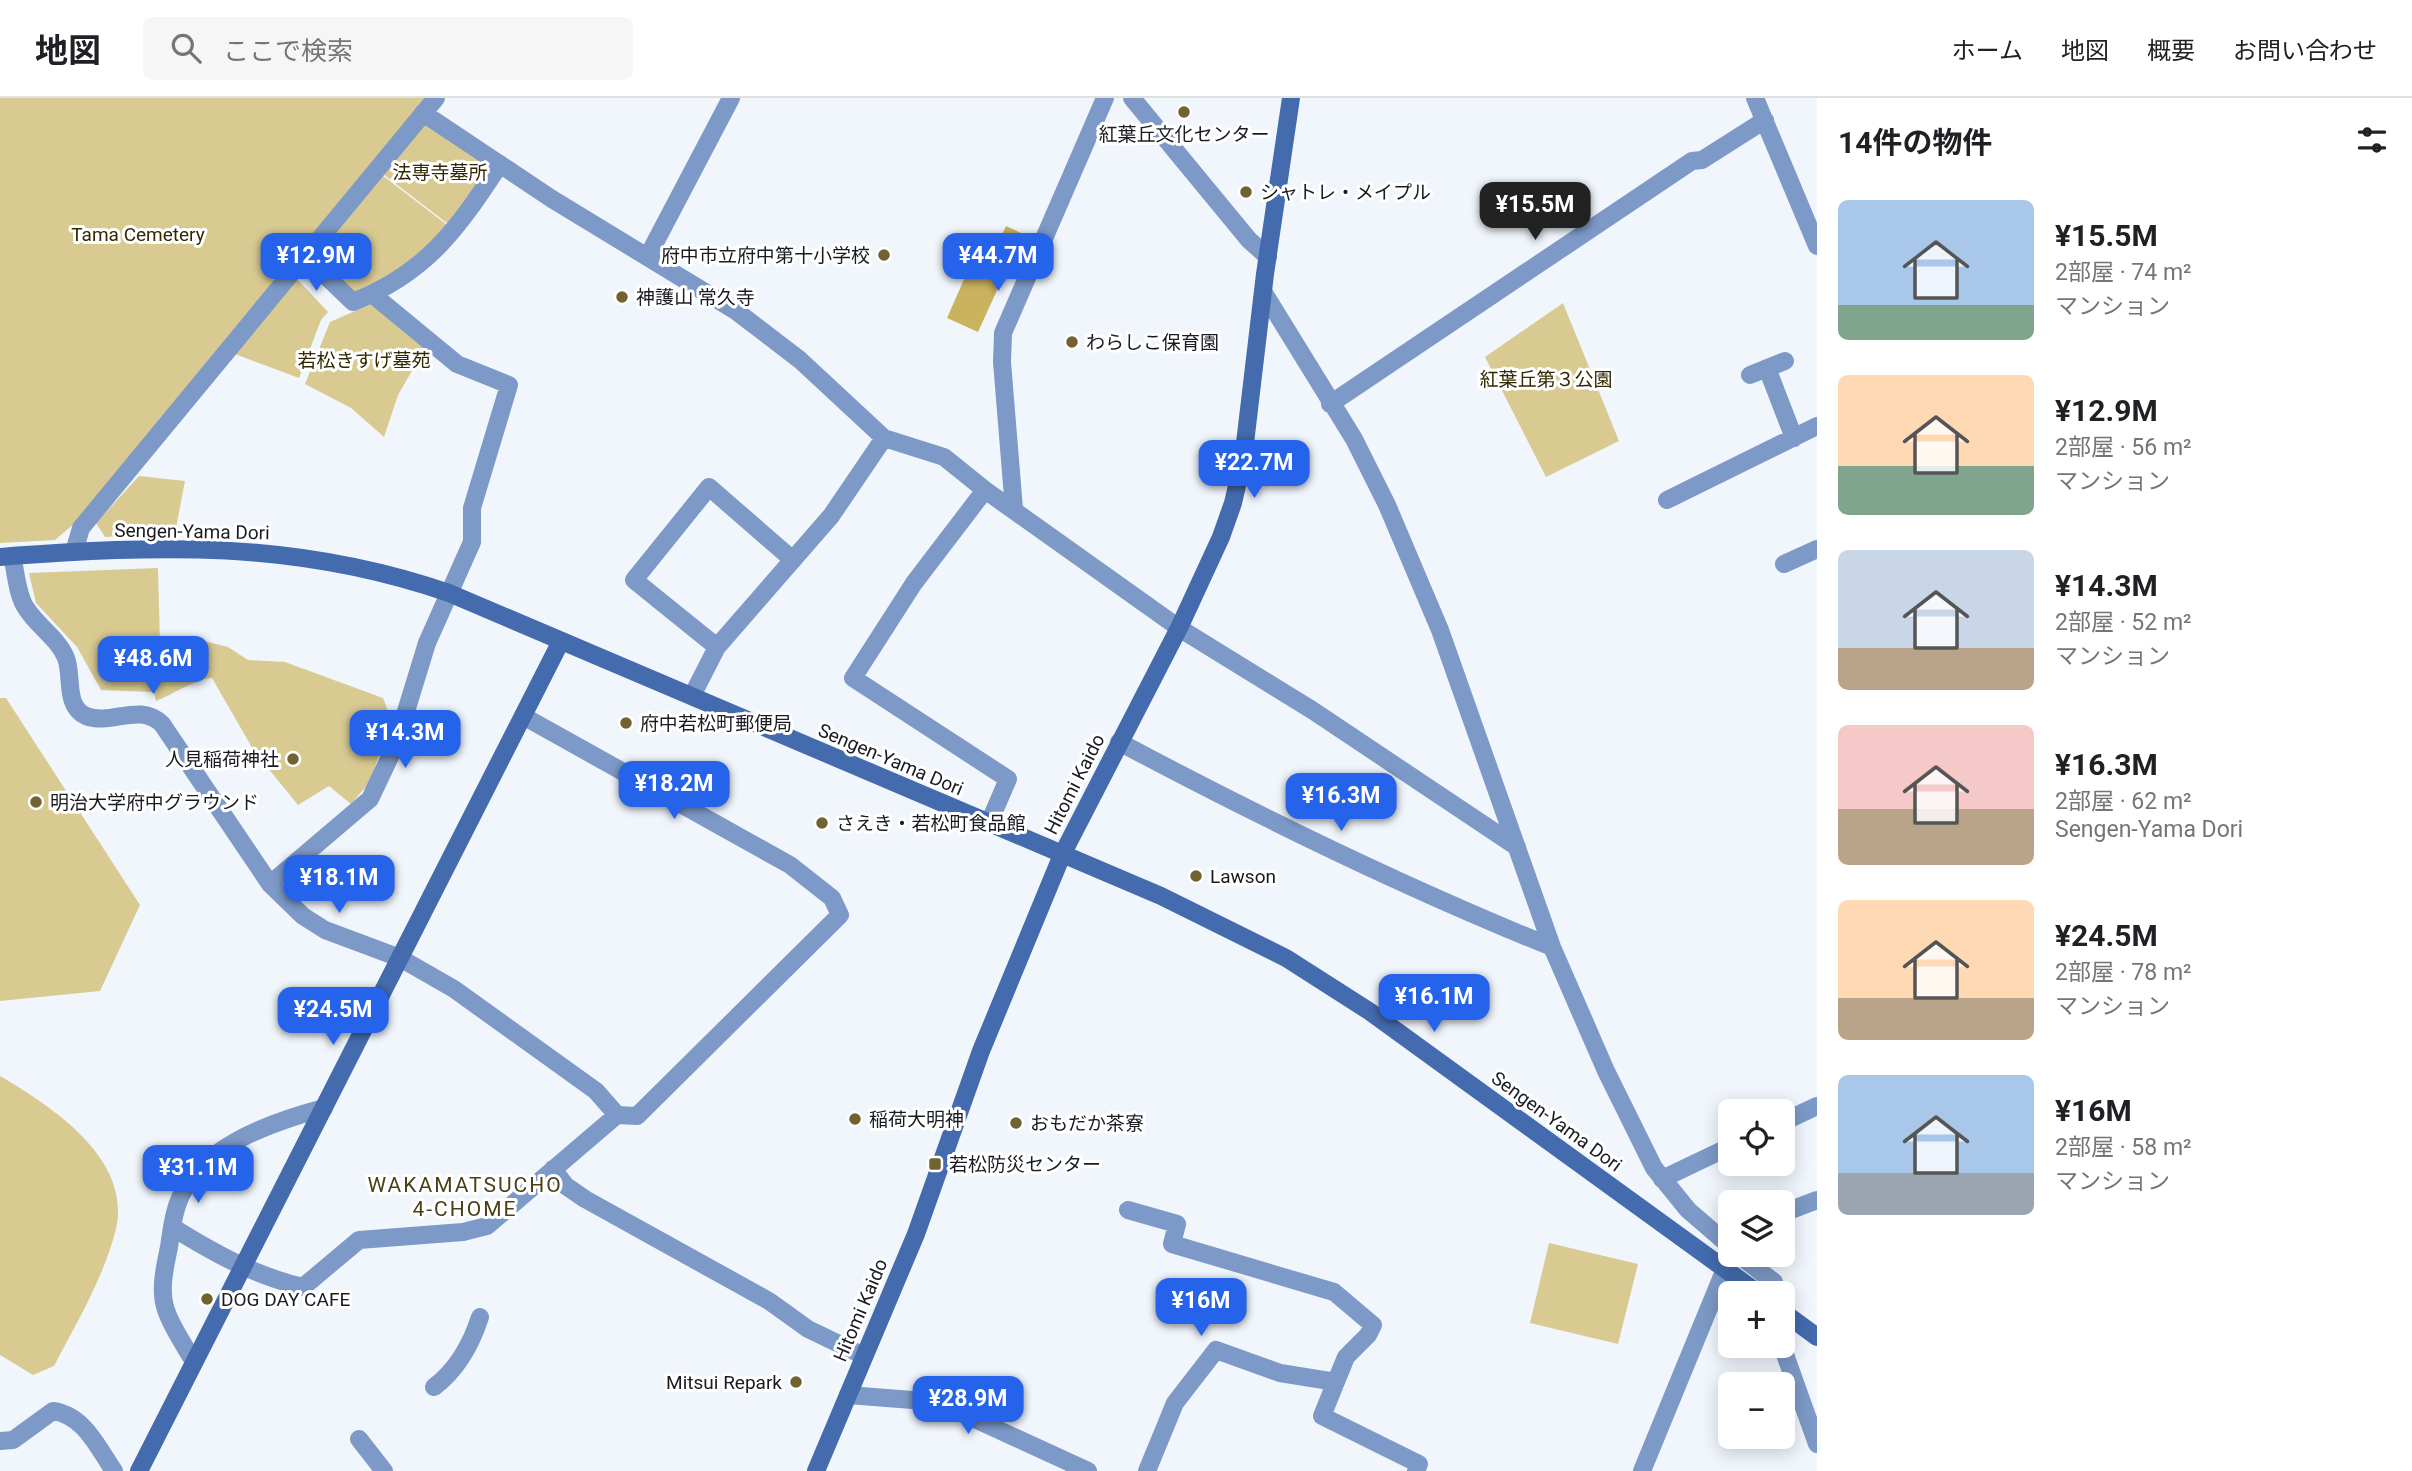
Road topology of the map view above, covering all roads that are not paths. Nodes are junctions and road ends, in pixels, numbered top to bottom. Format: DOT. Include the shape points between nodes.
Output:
graph roads {
  1 [pos="436,98"];
  2 [pos="731,98"];
  3 [pos="1105,98"];
  4 [pos="1132,98"];
  5 [pos="1292,98"];
  6 [pos="1755,98"];
  7 [pos="423,113"];
  8 [pos="1765,120"];
  9 [pos="500,164"];
  10 [pos="1817,246"];
  11 [pos="305,256"];
  12 [pos="648,256"];
  13 [pos="1268,257"];
  14 [pos="1264,293"];
  15 [pos="372,294"];
  16 [pos="1785,361"];
  17 [pos="1330,404"];
  18 [pos="1817,426"];
  19 [pos="884,438"];
  20 [pos="1794,438"];
  21 [pos="985,490"];
  22 [pos="1667,500"];
  23 [pos="1014,509"];
  24 [pos="1817,549"];
  25 [pos="74,552"];
  26 [pos="6,557"];
  27 [pos="793,559"];
  28 [pos="1784,564"];
  29 [pos="449,593"];
  30 [pos="1179,628"];
  31 [pos="561,641"];
  32 [pos="717,647"];
  33 [pos="692,696"];
  34 [pos="523,716"];
  35 [pos="1119,742"];
  36 [pos="989,822"];
  37 [pos="1517,847"];
  38 [pos="1062,855"];
  39 [pos="270,884"];
  40 [pos="1552,947"];
  41 [pos="400,958"];
  42 [pos="1817,1106"];
  43 [pos="324,1108"];
  44 [pos="617,1115"];
  45 [pos="1795,1116"];
  46 [pos="1718,1152"];
  47 [pos="553,1169"];
  48 [pos="1662,1179"];
  49 [pos="1817,1200"];
  50 [pos="1795,1208"];
  51 [pos="1128,1210"];
  52 [pos="172,1227"];
  53 [pos="1718,1233"];
  54 [pos="243,1267"];
  55 [pos="1755,1267"];
  56 [pos="1725,1269"];
  57 [pos="1742,1281"];
  58 [pos="1773,1281"];
  59 [pos="480,1317"];
  60 [pos="1795,1321"];
  61 [pos="1817,1337"];
  62 [pos="862,1355"];
  63 [pos="1786,1358"];
  64 [pos="194,1362"];
  65 [pos="1336,1382"];
  66 [pos="434,1387"];
  67 [pos="848,1395"];
  68 [pos="359,1438"];
  69 [pos="0,1441"];
  70 [pos="1817,1444"];
  71 [pos="821,1469"];
  72 [pos="1079,1469"];
  73 [pos="143,1470"];
  74 [pos="114,1471"];
  75 [pos="384,1471"];
  76 [pos="1147,1471"];
  77 [pos="1416,1471"];
  78 [pos="1642,1471"];
  1 -- 7 [label="street"];
  2 -- 12 [label="street"];
  3 -- 23 [label="street" via="1003,333"];
  4 -- 13 [label="street"];
  5 -- 13 [label="main road, Hitomi Kaido"];
  6 -- 8 [label="street"];
  7 -- 9 [label="street"];
  7 -- 11 [label="street"];
  8 -- 10 [label="street"];
  8 -- 17 [label="street" via="1702,160 1692,161"];
  9 -- 12 [label="street"];
  9 -- 15 [label="street" via="454,233 421,263"];
  11 -- 15 [label="street" via="354,302"];
  11 -- 25 [label="street" via="81,528"];
  12 -- 19 [label="street" via="736,311 800,360"];
  13 -- 14 [label="main road, Hitomi Kaido"];
  14 -- 17 [label="street"];
  14 -- 30 [label="main road, Hitomi Kaido" via="1243,460 1233,503"];
  15 -- 29 [label="street" via="457,364 509,385 472,508 472,542"];
  16 -- 20 [label="street" via="1759,371"];
  17 -- 37 [label="street" via="1354,439 1387,505 1440,630"];
  18 -- 20 [label="street"];
  19 -- 21 [label="street" via="944,457"];
  19 -- 27 [label="street" via="831,516"];
  20 -- 22 [label="street"];
  21 -- 23 [label="street"];
  21 -- 36 [label="street" via="914,583 853,678 1008,779"];
  23 -- 30 [label="street"];
  24 -- 28 [label="street"];
  25 -- 26 [label="main road"];
  25 -- 29 [label="main road, Sengen-Yama Dori" via="186,548 284,553 360,567"];
  26 -- 39 [label="street" via="24,606 66,658 72,700 79,712 89,717 153,716"];
  27 -- 32 [label="street"];
  27 -- 32 [label="street" via="709,487 635,580"];
  29 -- 31 [label="main road, Sengen-Yama Dori"];
  29 -- 39 [label="street" via="427,643 396,744 370,799"];
  30 -- 35 [label="main road, Hitomi Kaido"];
  30 -- 37 [label="street" via="1312,710"];
  31 -- 33 [label="main road, Sengen-Yama Dori"];
  31 -- 34 [label="main road"];
  32 -- 33 [label="street"];
  33 -- 36 [label="main road, Sengen-Yama Dori"];
  34 -- 41 [label="main road"];
  34 -- 44 [label="street" via="790,865 832,898 840,915 637,1116"];
  35 -- 38 [label="main road, Hitomi Kaido"];
  35 -- 40 [label="street" via="1265,818 1458,909"];
  36 -- 38 [label="main road, Sengen-Yama Dori"];
  37 -- 40 [label="street"];
  38 -- 56 [label="main road, Sengen-Yama Dori" via="1209,918 1323,981"];
  38 -- 62 [label="main road, Hitomi Kaido" via="981,1051 916,1234"];
  39 -- 41 [label="street" via="325,930"];
  40 -- 48 [label="street" via="1606,1071"];
  41 -- 43 [label="main road"];
  41 -- 44 [label="street" via="454,989 596,1091"];
  42 -- 45 [label="street"];
  43 -- 52 [label="street" via="269,1125 201,1168 185,1187"];
  43 -- 54 [label="main road"];
  44 -- 47 [label="street"];
  46 -- 48 [label="street"];
  47 -- 54 [label="street" via="487,1226 359,1240 303,1287"];
  47 -- 62 [label="street" via="566,1186 585,1199 758,1294 808,1329"];
  48 -- 53 [label="street" via="1688,1210"];
  49 -- 50 [label="street"];
  51 -- 65 [label="street" via="1177,1224 1172,1244 1334,1292 1373,1325 1346,1357"];
  52 -- 54 [label="street"];
  52 -- 64 [label="street" via="163,1300"];
  54 -- 64 [label="main road"];
  55 -- 58 [label="street"];
  56 -- 57 [label="main road, Sengen-Yama Dori"];
  56 -- 78 [label="street"];
  59 -- 66 [label="street" via="472,1342 449,1376"];
  60 -- 61 [label="main road"];
  62 -- 67 [label="main road, Hitomi Kaido"];
  63 -- 70 [label="street"];
  64 -- 73 [label="main road"];
  65 -- 76 [label="street" via="1280,1373 1216,1350 1175,1403"];
  65 -- 77 [label="street" via="1322,1416 1419,1464"];
  67 -- 71 [label="main road, Hitomi Kaido"];
  67 -- 72 [label="street" via="938,1402"];
  68 -- 75 [label="street"];
  69 -- 74 [label="street" via="13,1440 53,1411 65,1413 80,1423"];
}
